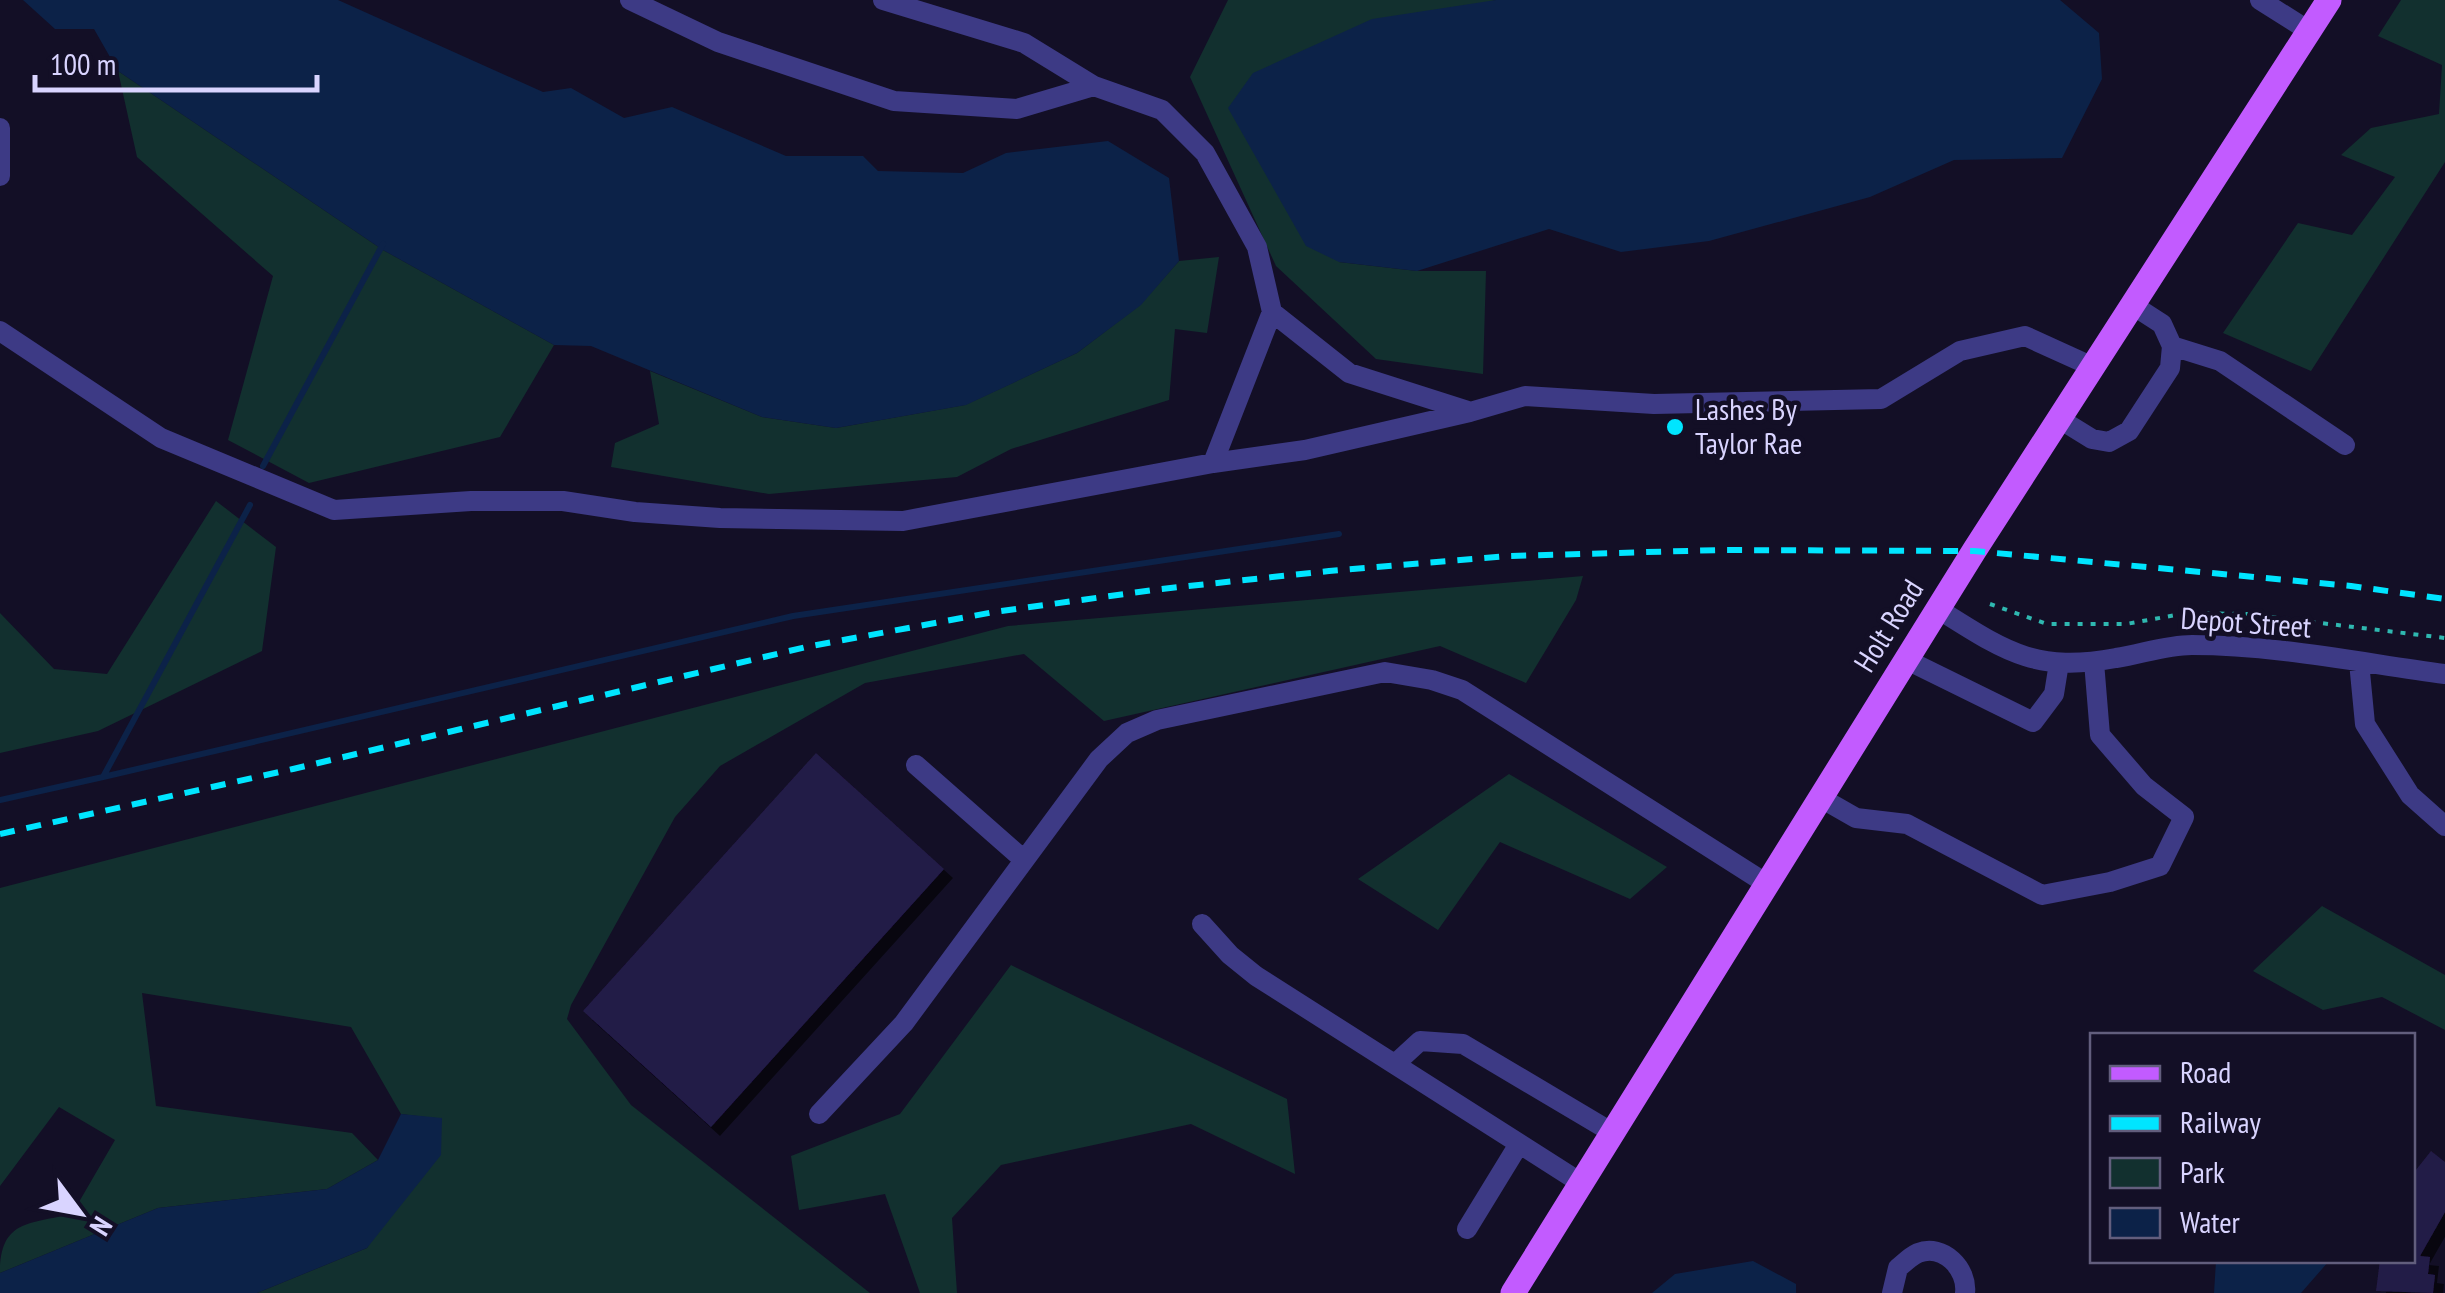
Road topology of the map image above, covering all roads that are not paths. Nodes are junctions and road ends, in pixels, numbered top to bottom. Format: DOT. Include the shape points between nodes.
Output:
graph roads {
  1 [pos="630,0"];
  2 [pos="883,0"];
  3 [pos="2260,0"];
  4 [pos="2330,0"];
  5 [pos="2309,31"];
  6 [pos="1094,86"];
  7 [pos="0,128"];
  8 [pos="0,176"];
  9 [pos="2131,304"];
  10 [pos="1272,312"];
  11 [pos="0,332"];
  12 [pos="2172,346"];
  13 [pos="2091,366"];
  14 [pos="1470,412"];
  15 [pos="2058,418"];
  16 [pos="2345,445"];
  17 [pos="1213,464"];
  18 [pos="1938,609"];
  19 [pos="1906,660"];
  20 [pos="2094,662"];
  21 [pos="2359,662"];
  22 [pos="2059,663"];
  23 [pos="2445,674"];
  24 [pos="916,765"];
  25 [pos="1821,798"];
  26 [pos="2445,826"];
  27 [pos="1024,860"];
  28 [pos="1767,884"];
  29 [pos="1202,924"];
  30 [pos="1395,1064"];
  31 [pos="820,1114"];
  32 [pos="1613,1133"];
  33 [pos="1519,1144"];
  34 [pos="1581,1184"];
  35 [pos="1467,1230"];
  36 [pos="1513,1293"];
  37 [pos="1892,1293"];
  38 [pos="1965,1293"];
  1 -- 6 [label="street" via="718,42 894,101 1017,109"];
  2 -- 6 [label="street" via="1024,43"];
  3 -- 5 [label="street"];
  4 -- 5 [label="main road, Holt Road"];
  5 -- 9 [label="main road, Holt Road"];
  6 -- 10 [label="street" via="1162,110 1205,153 1257,248"];
  7 -- 8 [label="street"];
  9 -- 12 [label="street" via="2162,324"];
  9 -- 13 [label="main road, Holt Road"];
  10 -- 14 [label="street" via="1349,373"];
  10 -- 17 [label="street"];
  11 -- 17 [label="street" via="161,438 334,510 563,500 720,518 903,522"];
  12 -- 15 [label="street" via="2170,368 2129,431 2109,442 2092,439"];
  12 -- 16 [label="street" via="2220,361"];
  13 -- 14 [label="street" via="2025,336 1960,351 1881,398 1654,404 1524,396"];
  13 -- 15 [label="main road, Holt Road"];
  14 -- 17 [label="street"];
  15 -- 18 [label="main road, Holt Road"];
  18 -- 19 [label="main road, Holt Road"];
  18 -- 22 [label="street, Depot Street" via="2008,652"];
  19 -- 22 [label="street" via="2032,722 2054,694"];
  19 -- 25 [label="main road, Holt Road"];
  20 -- 21 [label="street, Depot Street" via="2192,645"];
  20 -- 22 [label="street, Depot Street"];
  20 -- 25 [label="street" via="2100,734 2144,786 2184,818 2160,866 2042,895 1907,824 1856,818"];
  21 -- 23 [label="street, Depot Street"];
  21 -- 26 [label="street" via="2365,724 2410,795"];
  24 -- 27 [label="street"];
  25 -- 28 [label="main road, Holt Road"];
  27 -- 28 [label="street" via="1099,759 1127,733 1157,720 1385,672 1462,690"];
  27 -- 31 [label="street" via="904,1024"];
  28 -- 32 [label="main road, Holt Road"];
  29 -- 30 [label="street" via="1256,976"];
  30 -- 32 [label="street" via="1420,1041 1463,1044"];
  30 -- 33 [label="street"];
  32 -- 34 [label="main road, Holt Road"];
  33 -- 34 [label="street"];
  33 -- 35 [label="street"];
  34 -- 36 [label="main road, Holt Road"];
  37 -- 38 [label="street" via="1898,1268 1920,1252 1954,1261"];
}
